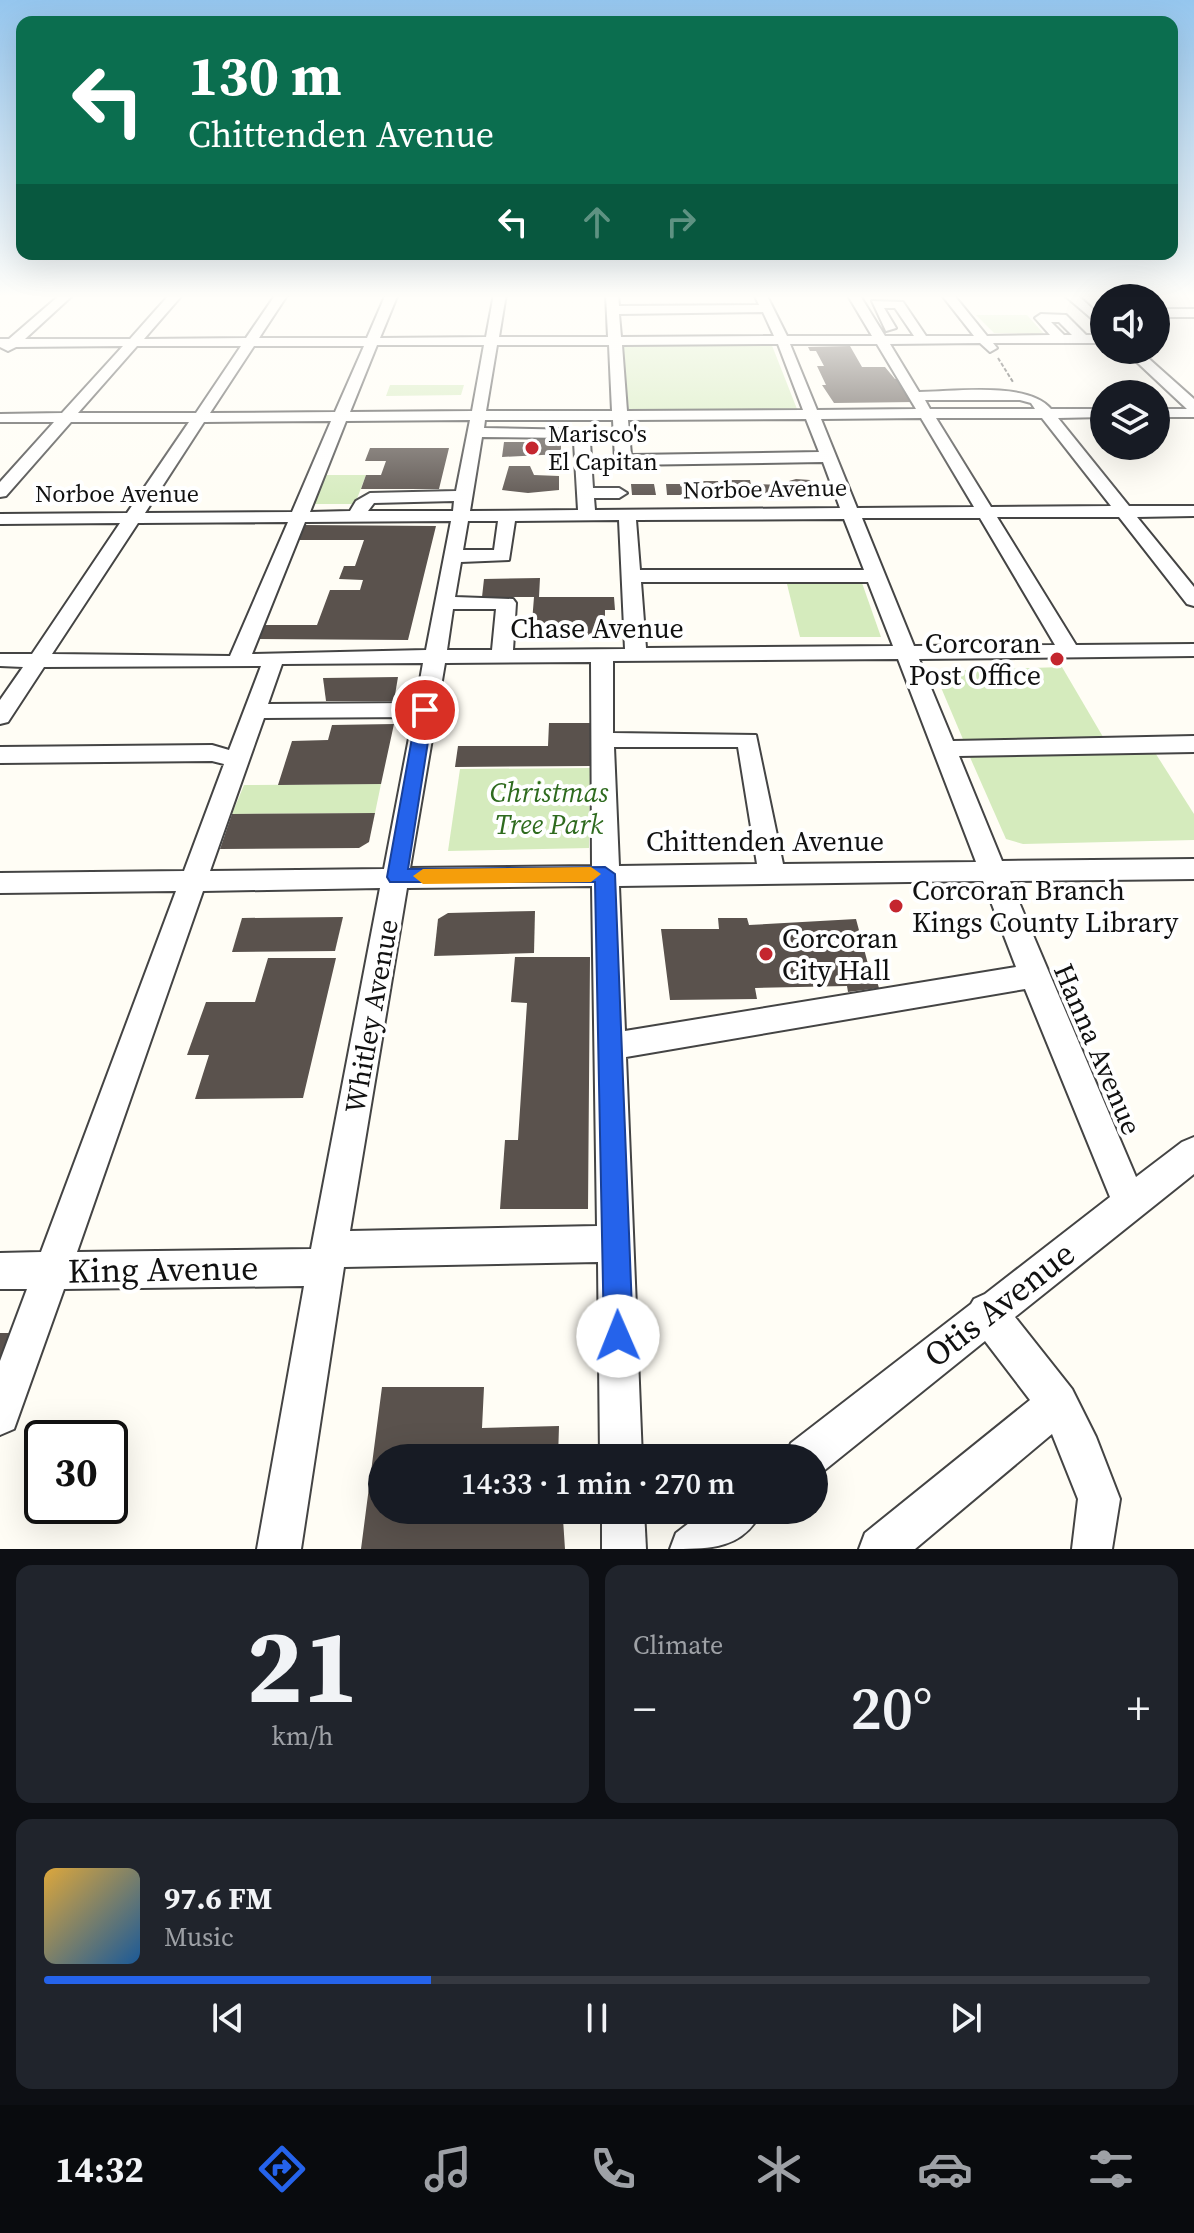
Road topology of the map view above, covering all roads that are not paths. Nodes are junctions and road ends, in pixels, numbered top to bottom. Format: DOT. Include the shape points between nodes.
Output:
graph roads {
  1 [pos="113,366"];
  2 [pos="235,366"];
  3 [pos="362,366"];
  4 [pos="488,366"];
  5 [pos="616,366"];
  6 [pos="792,366"];
  7 [pos="903,366"];
  8 [pos="1148,366"];
  9 [pos="917,396"];
  10 [pos="1034,403"];
  11 [pos="1194,410"];
  12 [pos="1090,411"];
  13 [pos="1170,412"];
  14 [pos="619,414"];
  15 [pos="342,415"];
  16 [pos="811,415"];
  17 [pos="928,415"];
  18 [pos="202,417"];
  19 [pos="0,418"];
  20 [pos="67,418"];
  21 [pos="478,423"];
  22 [pos="828,457"];
  23 [pos="0,492"];
  24 [pos="586,493"];
  25 [pos="619,493"];
  26 [pos="463,505"];
  27 [pos="986,511"];
  28 [pos="1123,511"];
  29 [pos="1194,511"];
  30 [pos="851,513"];
  31 [pos="587,515"];
  32 [pos="627,515"];
  33 [pos="298,517"];
  34 [pos="136,518"];
  35 [pos="0,519"];
  36 [pos="506,522"];
  37 [pos="453,556"];
  38 [pos="632,576"];
  39 [pos="876,576"];
  40 [pos="1194,600"];
  41 [pos="445,603"];
  42 [pos="1194,650"];
  43 [pos="1070,652"];
  44 [pos="907,654"];
  45 [pos="502,656"];
  46 [pos="602,656"];
  47 [pos="636,656"];
  48 [pos="434,657"];
  49 [pos="274,658"];
  50 [pos="0,660"];
  51 [pos="38,660"];
  52 [pos="238,662"];
  53 [pos="425,710"];
  54 [pos="255,711"];
  55 [pos="0,717"];
  56 [pos="602,740"];
  57 [pos="1194,744"];
  58 [pos="945,749"];
  59 [pos="0,755"];
  60 [pos="236,759"];
  61 [pos="1194,869"];
  62 [pos="993,871"];
  63 [pos="605,874"];
  64 [pos="772,874"];
  65 [pos="397,877"];
  66 [pos="191,881"];
  67 [pos="0,883"];
  68 [pos="1034,976"];
  69 [pos="609,1047"];
  70 [pos="1194,1153"];
  71 [pos="1130,1203"];
  72 [pos="616,1244"];
  73 [pos="327,1258"];
  74 [pos="50,1270"];
  75 [pos="0,1271"];
  76 [pos="987,1312"];
  77 [pos="1058,1403"];
  78 [pos="0,1415"];
  79 [pos="621,1444"];
  80 [pos="823,1444"];
  81 [pos="623,1524"];
  82 [pos="724,1524"];
  83 [pos="1092,1544"];
  84 [pos="695,1548"];
  85 [pos="279,1549"];
  86 [pos="624,1549"];
  87 [pos="881,1549"];
  1 -- 20 [label="street"];
  2 -- 18 [label="street"];
  3 -- 15 [label="street"];
  4 -- 21 [label="street, Whitley Avenue"];
  5 -- 14 [label="street"];
  6 -- 16 [label="street, Hanna Avenue"];
  7 -- 9 [label="street"];
  8 -- 11 [label="street"];
  9 -- 10 [label="street"];
  9 -- 17 [label="street"];
  10 -- 12 [label="street"];
  10 -- 17 [label="street"];
  10 -- 28 [label="street"];
  11 -- 13 [label="street"];
  14 -- 16 [label="street"];
  14 -- 21 [label="street"];
  14 -- 22 [label="street" via="623,460"];
  15 -- 18 [label="street"];
  15 -- 21 [label="street"];
  15 -- 33 [label="street"];
  16 -- 17 [label="street"];
  16 -- 22 [label="street, Hanna Avenue"];
  17 -- 27 [label="street"];
  18 -- 20 [label="street"];
  18 -- 34 [label="street"];
  19 -- 20 [label="street"];
  20 -- 23 [label="street"];
  21 -- 24 [label="street" via="575,433 582,442"];
  21 -- 26 [label="street, Whitley Avenue"];
  22 -- 30 [label="street, Hanna Avenue"];
  24 -- 25 [label="street"];
  24 -- 31 [label="street"];
  26 -- 33 [label="street, Norboe Avenue"];
  26 -- 36 [label="street, Norboe Avenue"];
  26 -- 37 [label="street, Whitley Avenue"];
  27 -- 28 [label="street, Norboe Avenue"];
  27 -- 30 [label="street, Norboe Avenue"];
  27 -- 43 [label="street"];
  28 -- 29 [label="street, Norboe Avenue"];
  28 -- 40 [label="street"];
  30 -- 32 [label="street, Norboe Avenue"];
  30 -- 39 [label="street, Hanna Avenue"];
  31 -- 32 [label="street, Norboe Avenue"];
  31 -- 36 [label="street, Norboe Avenue"];
  32 -- 38 [label="street"];
  33 -- 34 [label="street, Norboe Avenue"];
  33 -- 52 [label="street"];
  34 -- 35 [label="street, Norboe Avenue"];
  34 -- 51 [label="street"];
  36 -- 37 [label="street" via="503,556"];
  37 -- 41 [label="street, Whitley Avenue"];
  38 -- 39 [label="street"];
  38 -- 47 [label="street"];
  39 -- 44 [label="street, Hanna Avenue"];
  41 -- 45 [label="street" via="506,603"];
  41 -- 48 [label="street, Whitley Avenue"];
  42 -- 43 [label="street, Chase Avenue"];
  43 -- 44 [label="street, Chase Avenue"];
  44 -- 47 [label="street, Chase Avenue"];
  44 -- 58 [label="street, Hanna Avenue"];
  45 -- 46 [label="street, Chase Avenue"];
  45 -- 48 [label="street, Chase Avenue"];
  46 -- 47 [label="street, Chase Avenue"];
  46 -- 56 [label="street"];
  48 -- 49 [label="street, Chase Avenue"];
  48 -- 53 [label="street, Whitley Avenue"];
  49 -- 52 [label="street, Chase Avenue"];
  49 -- 54 [label="street"];
  50 -- 51 [label="street, Chase Avenue"];
  51 -- 52 [label="street, Chase Avenue"];
  51 -- 55 [label="street"];
  53 -- 54 [label="street"];
  53 -- 65 [label="street, Whitley Avenue"];
  54 -- 60 [label="street"];
  56 -- 63 [label="street"];
  56 -- 64 [label="street" via="748,740"];
  57 -- 58 [label="street"];
  58 -- 62 [label="street, Hanna Avenue"];
  59 -- 60 [label="street" via="212,753"];
  60 -- 66 [label="street"];
  61 -- 62 [label="street, Chittenden Avenue"];
  62 -- 64 [label="street, Chittenden Avenue"];
  62 -- 68 [label="street, Hanna Avenue"];
  63 -- 64 [label="street, Chittenden Avenue"];
  63 -- 65 [label="street, Chittenden Avenue"];
  63 -- 69 [label="street"];
  65 -- 66 [label="street, Chittenden Avenue"];
  65 -- 73 [label="street, Whitley Avenue"];
  66 -- 67 [label="street, Chittenden Avenue"];
  66 -- 74 [label="street"];
  68 -- 69 [label="street"];
  68 -- 71 [label="street, Hanna Avenue"];
  69 -- 72 [label="street"];
  70 -- 71 [label="street, Otis Avenue"];
  71 -- 76 [label="street, Otis Avenue"];
  72 -- 73 [label="street, King Avenue"];
  72 -- 79 [label="street"];
  73 -- 74 [label="street, King Avenue"];
  73 -- 85 [label="street, Whitley Avenue"];
  74 -- 75 [label="street, King Avenue"];
  74 -- 78 [label="street"];
  76 -- 77 [label="street"];
  76 -- 80 [label="street, Otis Avenue"];
  77 -- 83 [label="street" via="1099,1499"];
  77 -- 87 [label="street"];
  81 -- 86 [label="street"];
  82 -- 84 [label="street"];
}
